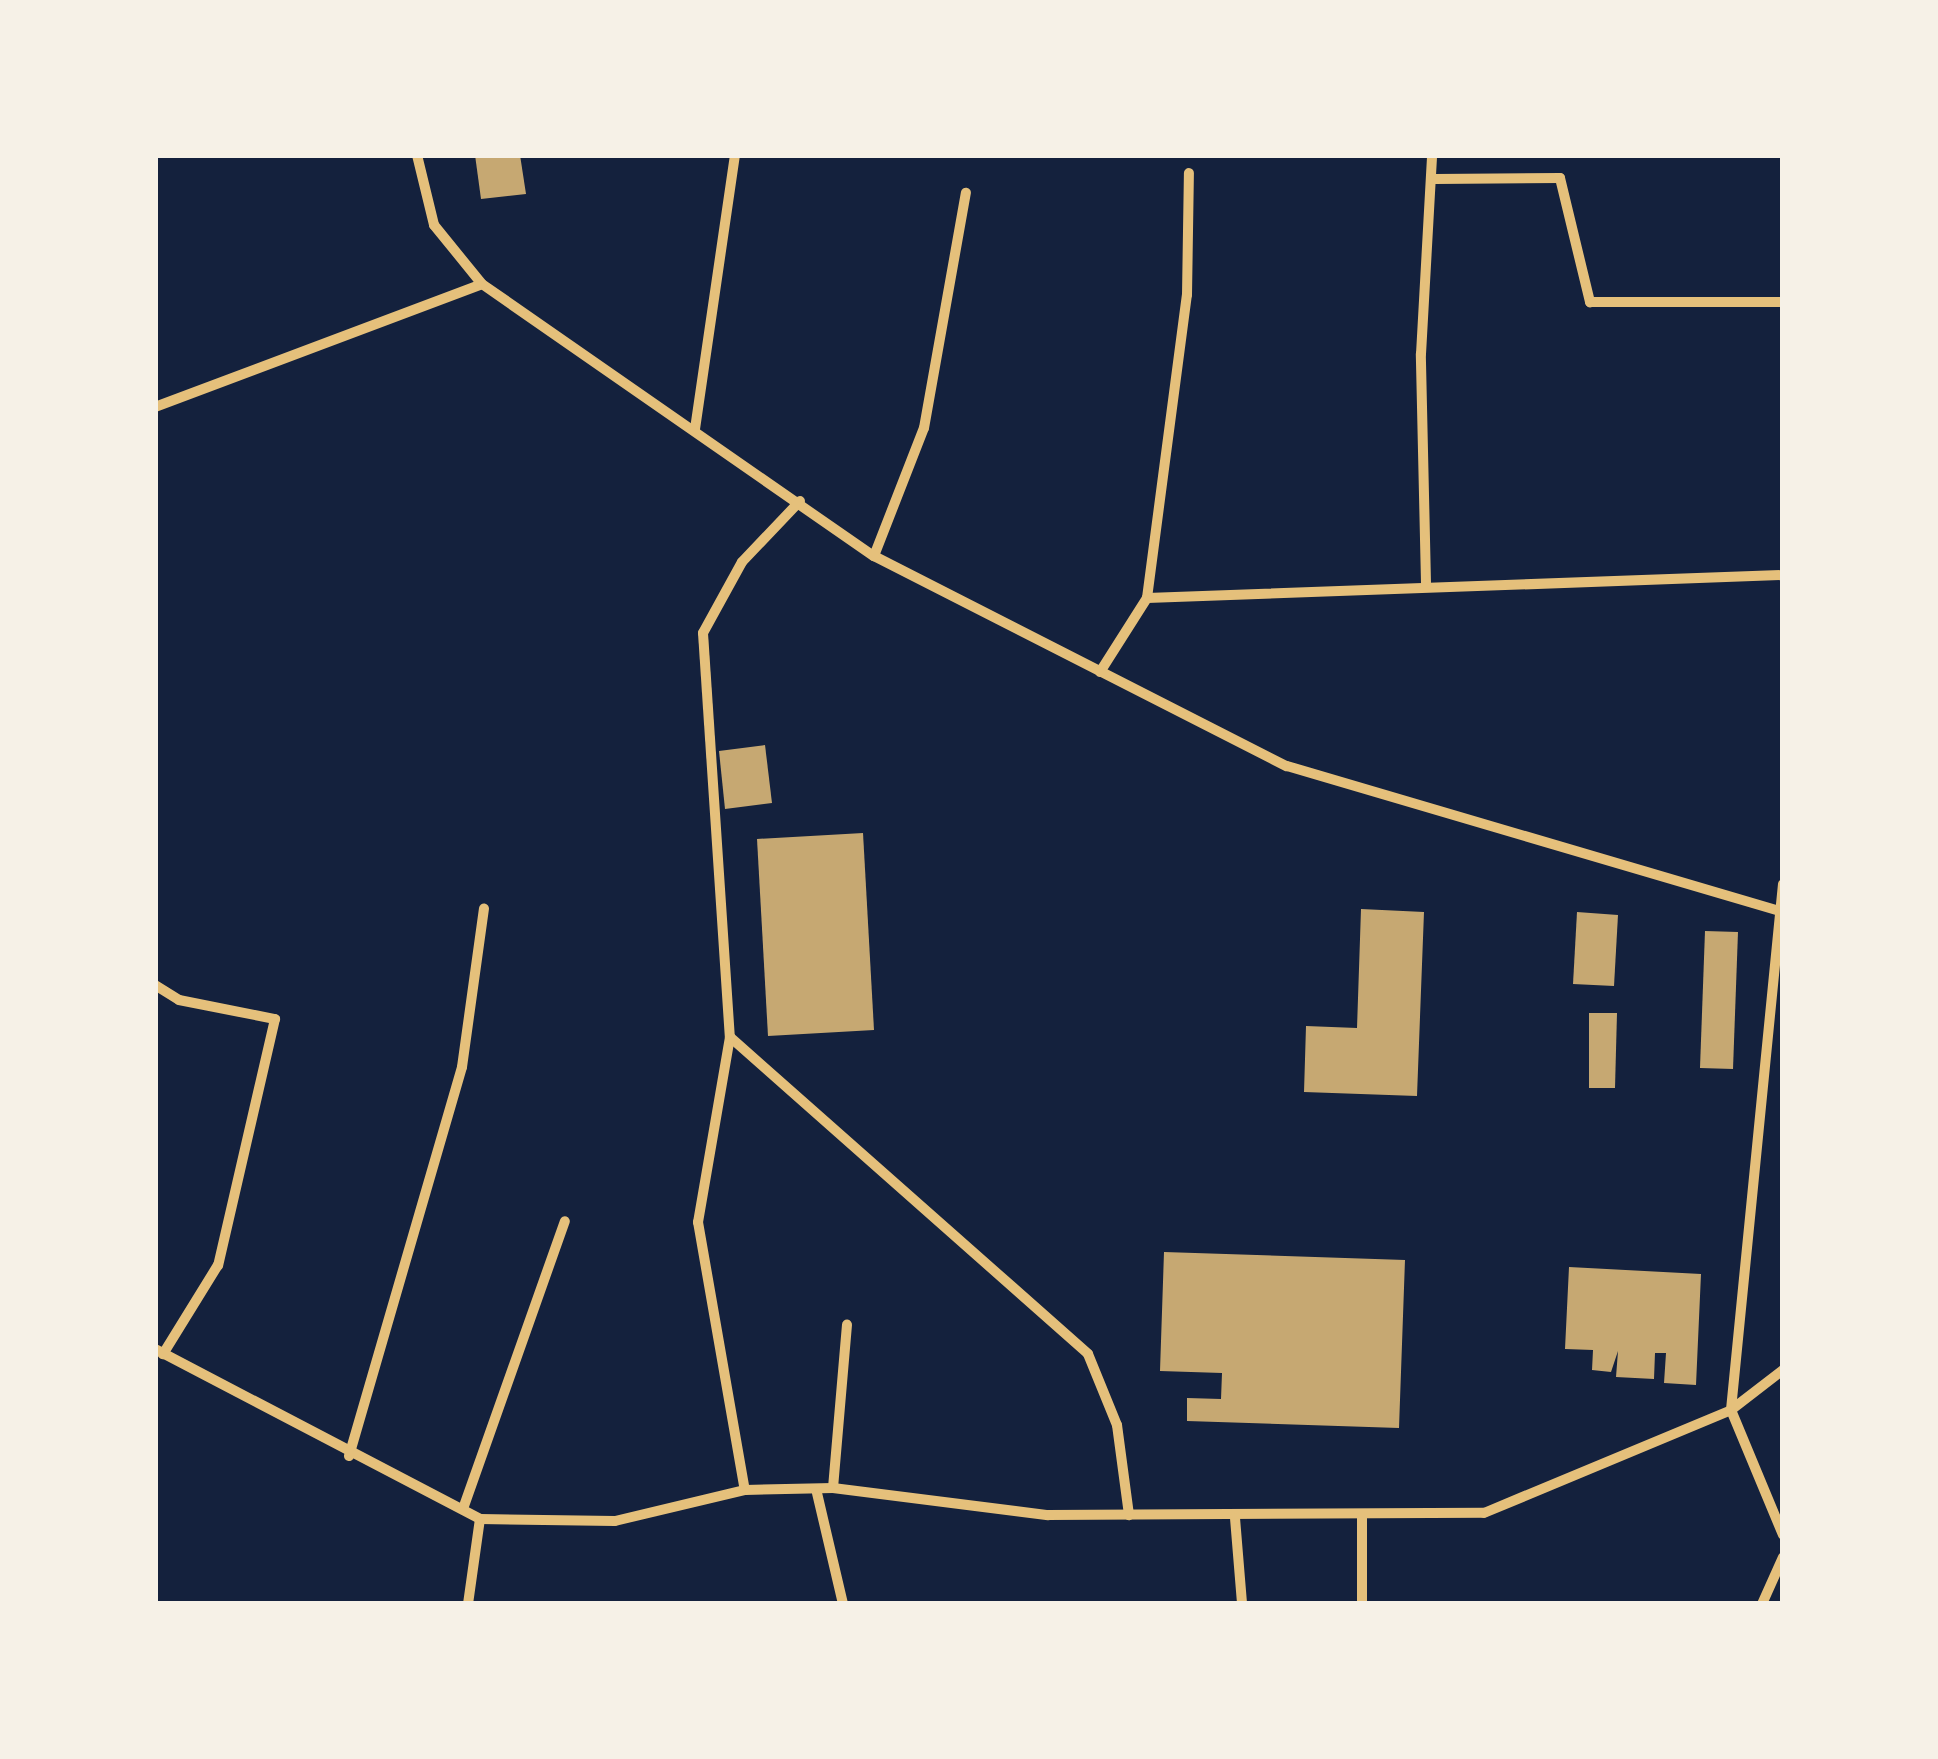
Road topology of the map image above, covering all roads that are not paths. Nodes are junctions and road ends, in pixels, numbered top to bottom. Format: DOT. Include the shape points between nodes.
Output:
graph roads {
  1 [pos="416,155"];
  2 [pos="736,155"];
  3 [pos="1432,155"];
  4 [pos="1188,173"];
  5 [pos="1434,179"];
  6 [pos="966,193"];
  7 [pos="482,284"];
  8 [pos="1783,302"];
  9 [pos="155,407"];
  10 [pos="696,429"];
  11 [pos="800,501"];
  12 [pos="874,556"];
  13 [pos="1783,574"];
  14 [pos="1426,583"];
  15 [pos="1147,598"];
  16 [pos="1100,672"];
  17 [pos="1783,884"];
  18 [pos="484,909"];
  19 [pos="1781,911"];
  20 [pos="155,986"];
  21 [pos="730,1037"];
  22 [pos="565,1221"];
  23 [pos="846,1326"];
  24 [pos="159,1351"];
  25 [pos="1783,1370"];
  26 [pos="1731,1410"];
  27 [pos="349,1456"];
  28 [pos="833,1488"];
  29 [pos="745,1490"];
  30 [pos="816,1493"];
  31 [pos="464,1506"];
  32 [pos="1129,1515"];
  33 [pos="1235,1518"];
  34 [pos="1362,1518"];
  35 [pos="480,1519"];
  36 [pos="1783,1535"];
  37 [pos="1783,1558"];
  38 [pos="468,1604"];
  39 [pos="843,1604"];
  40 [pos="1242,1604"];
  41 [pos="1362,1604"];
  42 [pos="1762,1604"];
  1 -- 7 [label="street" via="434,225"];
  2 -- 10 [label="street"];
  3 -- 5 [label="street"];
  4 -- 15 [label="street" via="1186,295"];
  5 -- 8 [label="street" via="1560,178 1590,302"];
  5 -- 14 [label="street" via="1421,354"];
  6 -- 12 [label="street" via="924,428"];
  7 -- 9 [label="street"];
  7 -- 10 [label="street"];
  10 -- 11 [label="street"];
  11 -- 12 [label="street"];
  11 -- 21 [label="street" via="742,562 703,633"];
  12 -- 16 [label="street"];
  13 -- 14 [label="street"];
  14 -- 15 [label="street"];
  15 -- 16 [label="street"];
  16 -- 19 [label="street" via="1287,766"];
  17 -- 19 [label="street"];
  18 -- 27 [label="street" via="462,1067"];
  19 -- 26 [label="street"];
  20 -- 24 [label="street" via="179,1000 275,1020 218,1265"];
  21 -- 29 [label="street" via="698,1222"];
  21 -- 32 [label="street" via="1088,1354 1117,1425"];
  22 -- 31 [label="street"];
  23 -- 28 [label="street"];
  24 -- 27 [label="street"];
  25 -- 26 [label="street"];
  26 -- 34 [label="street" via="1484,1512"];
  26 -- 36 [label="street"];
  27 -- 31 [label="street"];
  28 -- 30 [label="street"];
  28 -- 32 [label="street" via="1048,1515"];
  29 -- 30 [label="street"];
  29 -- 35 [label="street" via="615,1522"];
  30 -- 39 [label="street"];
  31 -- 35 [label="street"];
  32 -- 33 [label="street"];
  33 -- 34 [label="street"];
  33 -- 40 [label="street"];
  34 -- 41 [label="street"];
  35 -- 38 [label="street"];
  37 -- 42 [label="street"];
}
